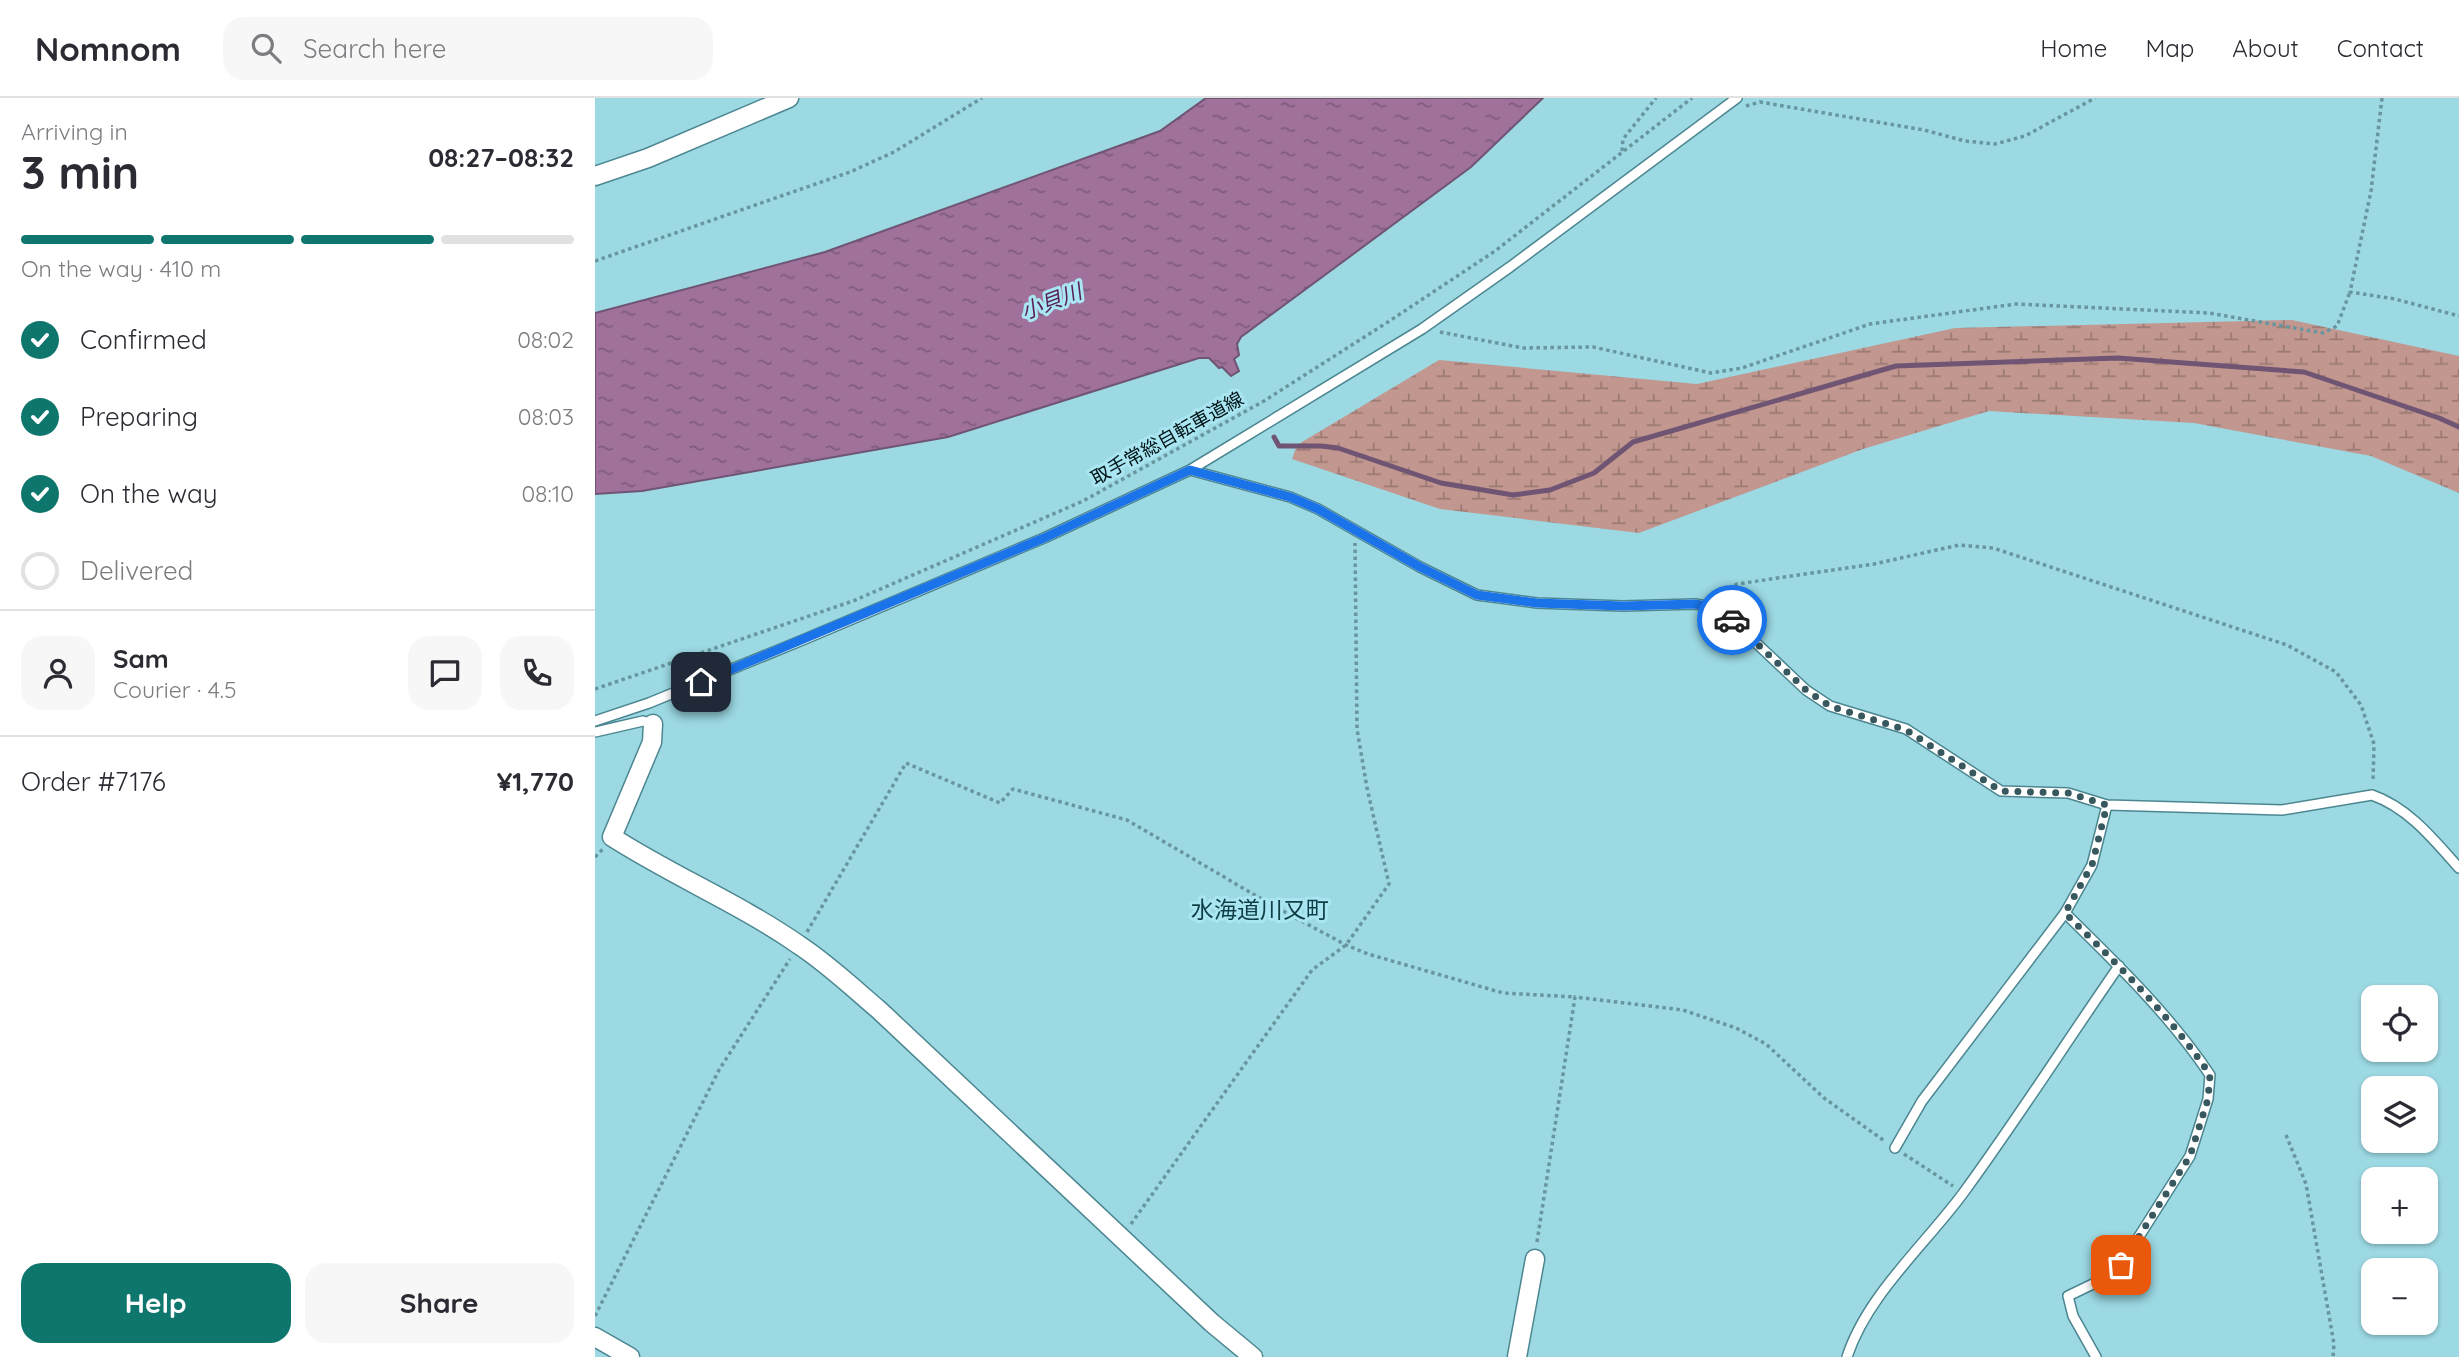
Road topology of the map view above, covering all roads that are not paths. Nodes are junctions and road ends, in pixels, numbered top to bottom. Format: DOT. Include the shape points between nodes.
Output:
graph roads {
  1 [pos="789,98"];
  2 [pos="1737,98"];
  3 [pos="595,176"];
  4 [pos="1190,470"];
  5 [pos="595,721"];
  6 [pos="653,724"];
  7 [pos="595,732"];
  8 [pos="2107,805"];
  9 [pos="2459,868"];
  10 [pos="2065,913"];
  11 [pos="2119,966"];
  12 [pos="1895,1148"];
  13 [pos="1535,1259"];
  14 [pos="595,1336"];
  15 [pos="630,1357"];
  16 [pos="1253,1357"];
  17 [pos="1517,1357"];
  18 [pos="1847,1357"];
  19 [pos="2096,1357"];
  1 -- 3 [label="street"];
  2 -- 4 [label="lane" via="1422,329"];
  4 -- 5 [label="lane" via="1044,538 649,703"];
  4 -- 8 [label="lane" via="1318,509 1477,595 1537,603 1713,607 1830,706 1906,730 2001,791 2068,793"];
  6 -- 7 [label="lane" via="643,721"];
  6 -- 16 [label="street" via="652,742 612,837 799,945 879,1010"];
  8 -- 9 [label="lane" via="2282,810 2372,795 2420,825"];
  8 -- 10 [label="lane" via="2092,865"];
  10 -- 11 [label="lane"];
  10 -- 12 [label="lane" via="1922,1101"];
  11 -- 18 [label="lane" via="1963,1193 1855,1334"];
  11 -- 19 [label="lane" via="2210,1075 2208,1099 2190,1156 2121,1265 2068,1296 2073,1316"];
  13 -- 17 [label="street"];
  14 -- 15 [label="street"];
}
